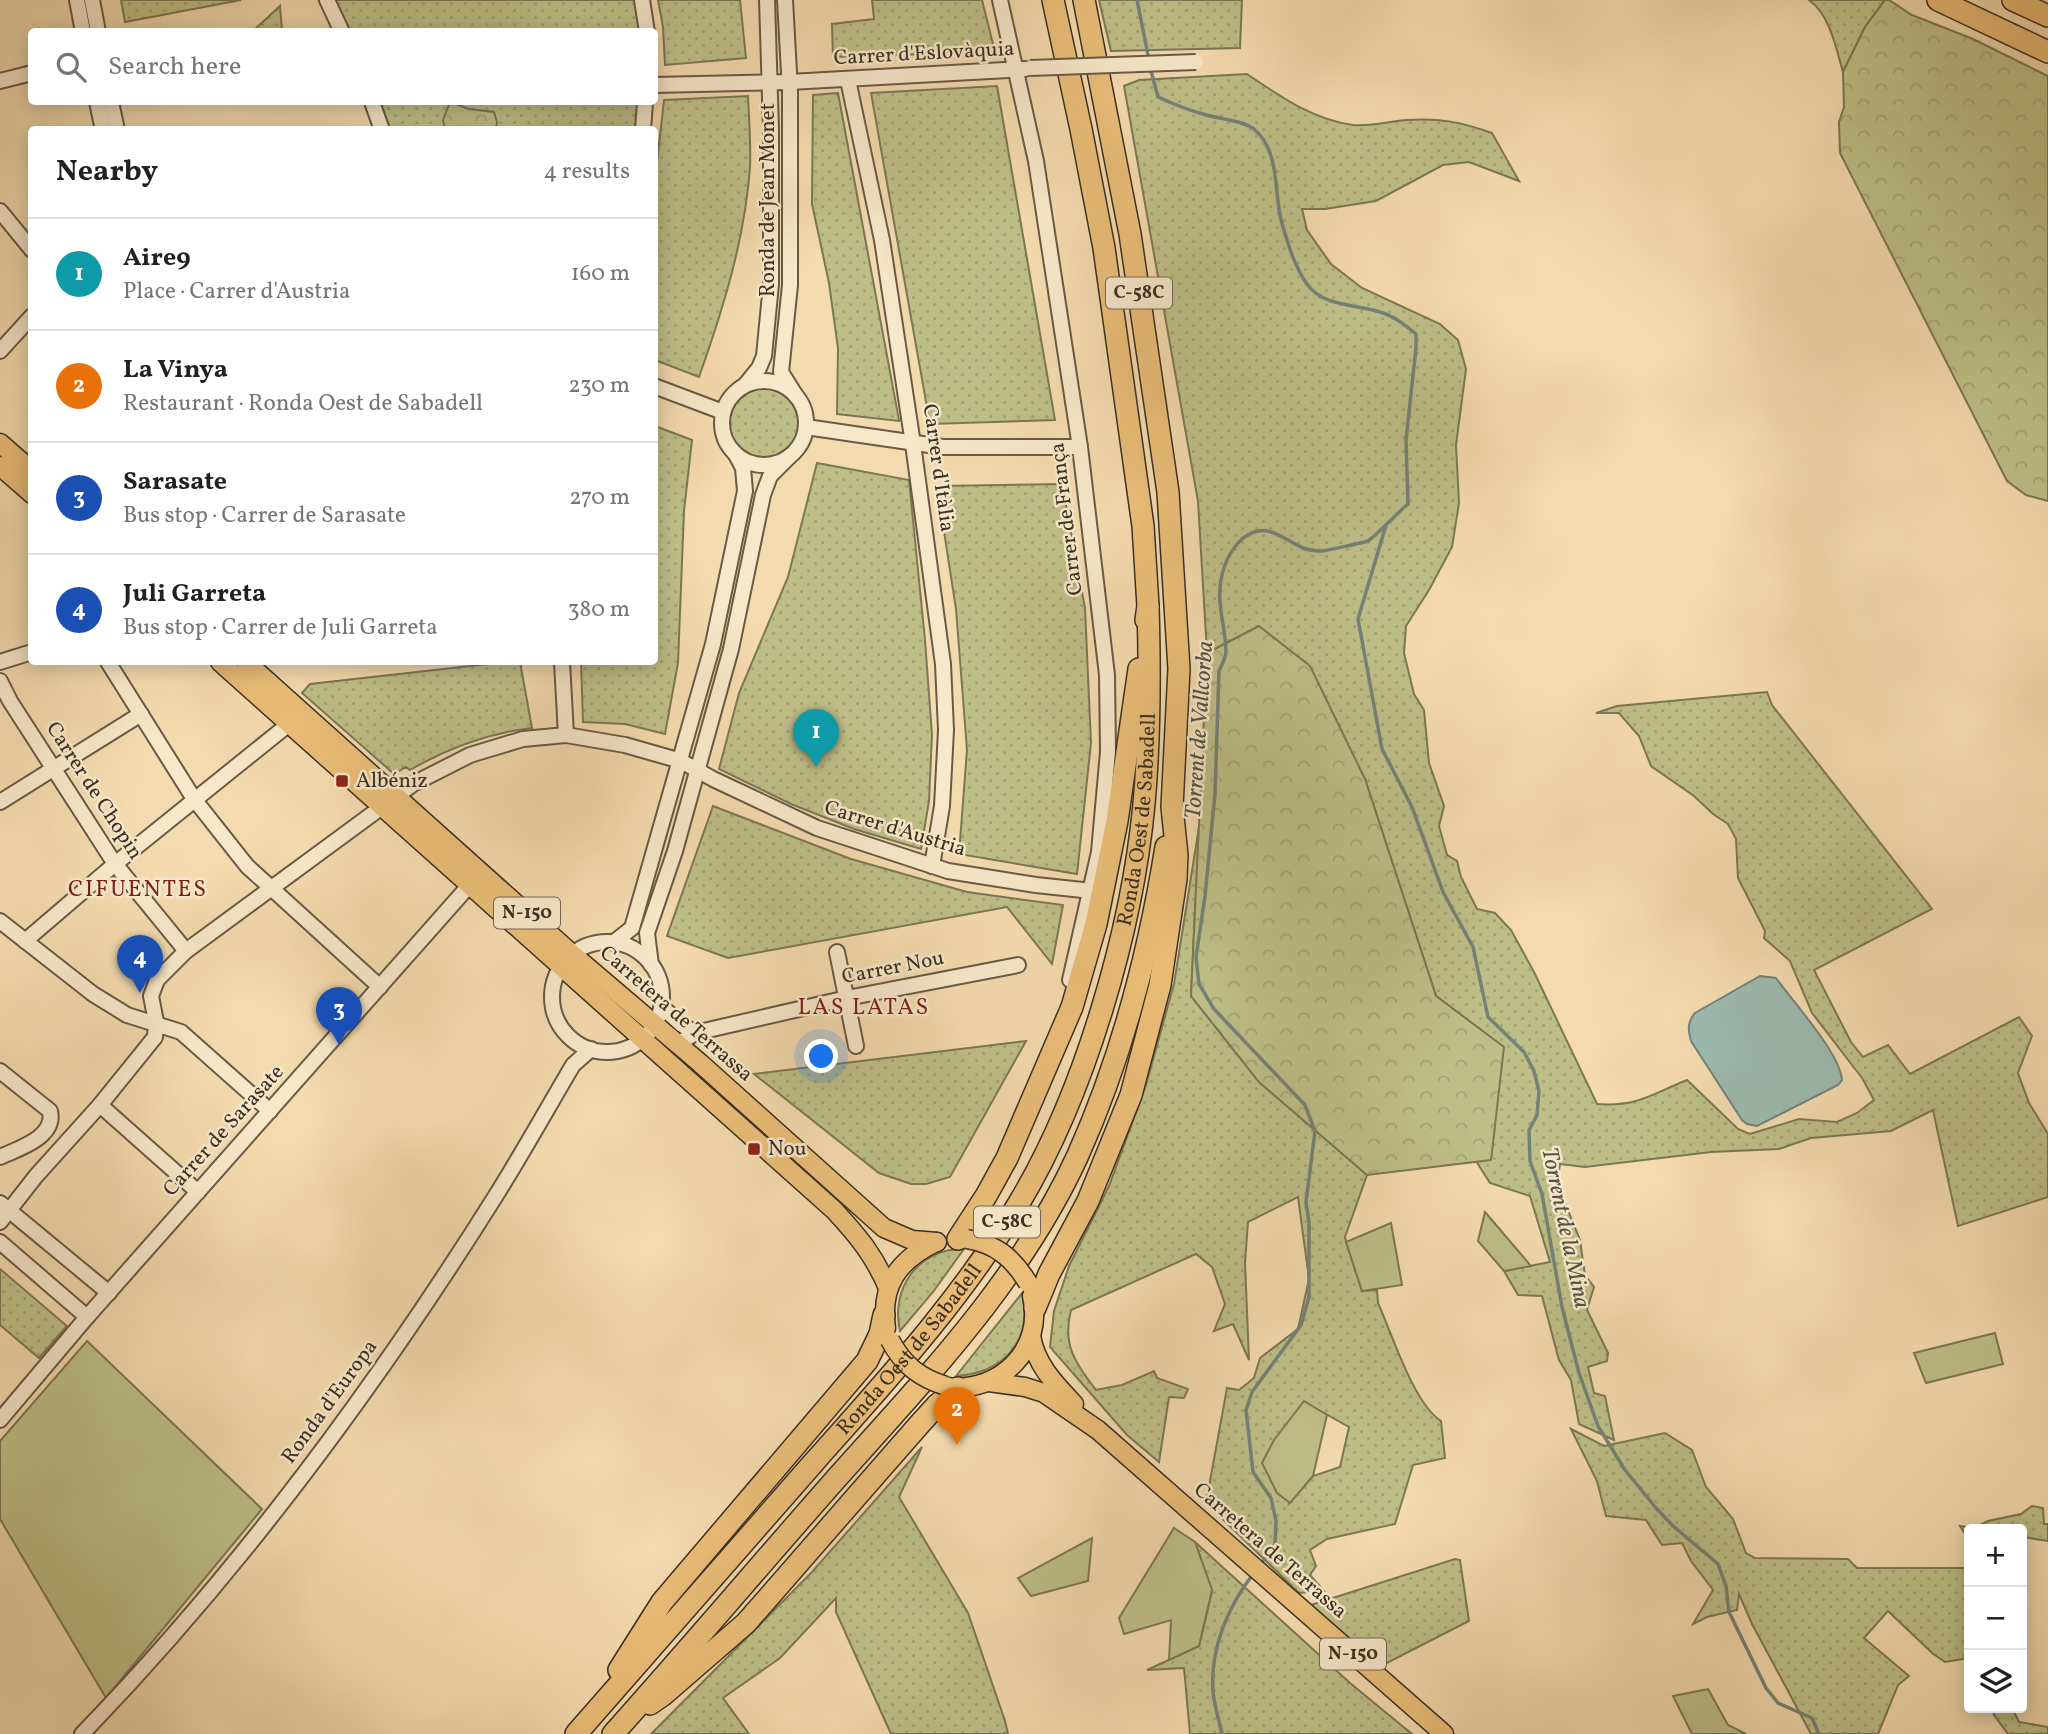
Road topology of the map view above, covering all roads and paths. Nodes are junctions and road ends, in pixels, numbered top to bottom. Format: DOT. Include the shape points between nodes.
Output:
graph roads {
  1 [pos="77,0"];
  2 [pos="92,0"];
  3 [pos="327,0"];
  4 [pos="642,0"];
  5 [pos="767,0"];
  6 [pos="785,0"];
  7 [pos="999,0"];
  8 [pos="1052,0"];
  9 [pos="1084,0"];
  10 [pos="1938,0"];
  11 [pos="2013,0"];
  12 [pos="2048,16"];
  13 [pos="82,28"];
  14 [pos="96,28"];
  15 [pos="340,28"];
  16 [pos="646,28"];
  17 [pos="2048,52"];
  18 [pos="1196,62"];
  19 [pos="1023,69"];
  20 [pos="28,74"];
  21 [pos="848,79"];
  22 [pos="0,81"];
  23 [pos="789,82"];
  24 [pos="770,83"];
  25 [pos="658,85"];
  26 [pos="98,105"];
  27 [pos="112,105"];
  28 [pos="373,105"];
  29 [pos="645,105"];
  30 [pos="102,126"];
  31 [pos="116,126"];
  32 [pos="381,126"];
  33 [pos="643,126"];
  34 [pos="0,211"];
  35 [pos="28,245"];
  36 [pos="28,320"];
  37 [pos="0,351"];
  38 [pos="746,384"];
  39 [pos="658,388"];
  40 [pos="796,396"];
  41 [pos="723,412"];
  42 [pos="806,427"];
  43 [pos="0,443"];
  44 [pos="913,444"];
  45 [pos="1080,447"];
  46 [pos="735,453"];
  47 [pos="789,457"];
  48 [pos="28,468"];
  49 [pos="3,472"];
  50 [pos="28,491"];
  51 [pos="1148,606"];
  52 [pos="28,653"];
  53 [pos="0,662"];
  54 [pos="110,665"];
  55 [pos="223,665"];
  56 [pos="249,665"];
  57 [pos="562,665"];
  58 [pos="0,681"];
  59 [pos="141,714"];
  60 [pos="289,724"];
  61 [pos="566,736"];
  62 [pos="681,761"];
  63 [pos="53,767"];
  64 [pos="698,770"];
  65 [pos="398,796"];
  66 [pos="194,799"];
  67 [pos="0,802"];
  68 [pos="382,807"];
  69 [pos="1172,807"];
  70 [pos="116,864"];
  71 [pos="932,866"];
  72 [pos="482,872"];
  73 [pos="469,886"];
  74 [pos="271,889"];
  75 [pos="1092,891"];
  76 [pos="0,921"];
  77 [pos="25,941"];
  78 [pos="614,942"];
  79 [pos="186,951"];
  80 [pos="837,952"];
  81 [pos="567,960"];
  82 [pos="652,965"];
  83 [pos="1018,965"];
  84 [pos="380,987"];
  85 [pos="847,998"];
  86 [pos="662,1007"];
  87 [pos="156,1022"];
  88 [pos="695,1032"];
  89 [pos="1059,1035"];
  90 [pos="646,1039"];
  91 [pos="572,1041"];
  92 [pos="678,1044"];
  93 [pos="856,1046"];
  94 [pos="591,1049"];
  95 [pos="573,1065"];
  96 [pos="0,1071"];
  97 [pos="100,1105"];
  98 [pos="270,1111"];
  99 [pos="0,1157"];
  100 [pos="198,1192"];
  101 [pos="5,1206"];
  102 [pos="0,1222"];
  103 [pos="954,1240"];
  104 [pos="0,1242"];
  105 [pos="888,1288"];
  106 [pos="109,1293"];
  107 [pos="1035,1308"];
  108 [pos="884,1315"];
  109 [pos="87,1317"];
  110 [pos="1031,1336"];
  111 [pos="989,1382"];
  112 [pos="952,1387"];
  113 [pos="0,1420"];
  114 [pos="1098,1430"];
  115 [pos="594,1713"];
  116 [pos="619,1727"];
  117 [pos="82,1734"];
  118 [pos="576,1734"];
  119 [pos="1444,1734"];
  1 -- 13 [label="street"];
  2 -- 14 [label="street"];
  3 -- 15 [label="street"];
  4 -- 16 [label="street"];
  5 -- 24 [label="street, Ronda de Jean Monet"];
  6 -- 23 [label="street, Ronda de Jean Monet"];
  7 -- 19 [label="street, Carrer de França"];
  8 -- 51 [label="highway, C-58C" via="1104,248 1136,469"];
  9 -- 69 [label="highway, C-58C" via="1130,234 1168,492 1179,668"];
  10 -- 17 [label="highway"];
  11 -- 12 [label="highway"];
  18 -- 19 [label="street, Carrer d'Eslovàquia, bridge"];
  19 -- 21 [label="street, Carrer d'Eslovàquia"];
  19 -- 45 [label="street, Carrer de França"];
  20 -- 22 [label="street"];
  21 -- 23 [label="street, Carrer d'Eslovàquia"];
  21 -- 44 [label="street, Carrer d'Itàlia" via="882,240"];
  23 -- 24 [label="street, Carrer d'Eslovàquia"];
  23 -- 40 [label="street, Ronda de Jean Monet" via="790,285 781,372"];
  24 -- 25 [label="street, Carrer d'Eslovàquia"];
  24 -- 38 [label="street, Ronda de Jean Monet" via="771,284 764,356"];
  26 -- 30 [label="street"];
  27 -- 31 [label="street"];
  28 -- 32 [label="street"];
  29 -- 33 [label="street"];
  34 -- 35 [label="street"];
  36 -- 37 [label="street"];
  38 -- 40 [label="street" via="767,381 785,386"];
  38 -- 41 [label="street" via="729,398"];
  39 -- 41 [label="street"];
  40 -- 42 [label="street"];
  41 -- 46 [label="street" via="722,430"];
  42 -- 44 [label="street"];
  42 -- 47 [label="street"];
  43 -- 48 [label="main road"];
  44 -- 45 [label="street" via="995,449"];
  44 -- 71 [label="street, Carrer d'Itàlia" via="946,730 942,806"];
  45 -- 75 [label="street, Carrer de França" via="1107,675 1108,752"];
  46 -- 47 [label="street" via="762,465"];
  46 -- 62 [label="street" via="743,468 745,491 713,644"];
  47 -- 64 [label="street" via="770,476 763,495 732,645"];
  49 -- 50 [label="main road"];
  51 -- 89 [label="highway" via="1108,868 1072,1007"];
  51 -- 115 [label="highway, Ronda Oest de Sabadell / C-58C" via="1149,743 1132,890 1089,1050 1052,1142 1019,1204 979,1264 916,1344"];
  52 -- 53 [label="street"];
  54 -- 59 [label="street"];
  55 -- 60 [label="main road, Carretera de Terrassa / N-150"];
  56 -- 65 [label="main road, Carretera de Terrassa / N-150"];
  57 -- 61 [label="street"];
  58 -- 63 [label="street, Carrer de Chopin"];
  59 -- 63 [label="street"];
  59 -- 66 [label="street"];
  60 -- 66 [label="street"];
  60 -- 68 [label="main road, Carretera de Terrassa / N-150"];
  61 -- 62 [label="street" via="625,745"];
  61 -- 65 [label="street" via="523,739 470,755"];
  62 -- 64 [label="street"];
  62 -- 78 [label="street" via="632,928"];
  63 -- 67 [label="street"];
  63 -- 70 [label="street, Carrer de Chopin"];
  64 -- 71 [label="street, Carrer d'Austria" via="817,828"];
  64 -- 82 [label="street" via="647,933"];
  65 -- 68 [label="street"];
  65 -- 72 [label="main road, Carretera de Terrassa / N-150"];
  66 -- 70 [label="street"];
  66 -- 74 [label="street"];
  68 -- 73 [label="main road, Carretera de Terrassa / N-150"];
  68 -- 74 [label="street"];
  69 -- 107 [label="highway" via="1176,878 1160,985 1138,1070 1101,1172"];
  69 -- 116 [label="highway, Ronda Oest de Sabadell / C-58C" via="1144,962 1115,1062 1077,1156 1044,1219 1003,1283 939,1363"];
  70 -- 77 [label="street"];
  70 -- 79 [label="street, Carrer de Chopin"];
  71 -- 75 [label="street, Carrer d'Austria"];
  72 -- 73 [label="street, Carrer de Sarasate"];
  72 -- 81 [label="main road, Carretera de Terrassa / N-150"];
  73 -- 81 [label="main road, Carretera de Terrassa / N-150"];
  73 -- 84 [label="street, Carrer de Sarasate"];
  74 -- 79 [label="street"];
  74 -- 84 [label="street"];
  75 -- 89 [label="street, Carrer de França"];
  76 -- 77 [label="street"];
  77 -- 87 [label="street" via="93,994 127,1015"];
  78 -- 81 [label="street" via="593,944"];
  78 -- 82 [label="street" via="637,950"];
  79 -- 87 [label="street" via="157,980 151,996"];
  80 -- 85 [label="street"];
  81 -- 90 [label="main road, Carretera de Terrassa / N-150"];
  81 -- 91 [label="street" via="553,985 553,1008"];
  82 -- 86 [label="street"];
  83 -- 85 [label="street, Carrer Nou"];
  84 -- 98 [label="street, Carrer de Sarasate"];
  85 -- 88 [label="street, Carrer Nou"];
  85 -- 93 [label="street"];
  86 -- 88 [label="street"];
  86 -- 90 [label="street"];
  87 -- 97 [label="street" via="155,1037"];
  87 -- 98 [label="street" via="181,1032"];
  88 -- 92 [label="street, Carrer Nou"];
  89 -- 103 [label="highway" via="1007,1158 977,1211"];
  90 -- 92 [label="main road"];
  90 -- 94 [label="street" via="607,1051"];
  90 -- 105 [label="main road, Carretera de Terrassa / N-150" via="834,1210 866,1246"];
  91 -- 94 [label="street"];
  91 -- 95 [label="street"];
  92 -- 103 [label="main road, Carretera de Terrassa / N-150" via="884,1228 912,1240"];
  94 -- 95 [label="street, Ronda d'Europa"];
  95 -- 117 [label="street, Ronda d'Europa" via="495,1197 392,1352 295,1486 194,1612"];
  96 -- 99 [label="street" via="50,1111 51,1118 44,1134"];
  97 -- 100 [label="street"];
  97 -- 101 [label="street"];
  98 -- 100 [label="street, Carrer de Sarasate"];
  100 -- 106 [label="street, Carrer de Sarasate"];
  101 -- 102 [label="street"];
  101 -- 106 [label="street"];
  103 -- 105 [label="main road" via="908,1259"];
  103 -- 107 [label="main road, N-150, bridge" via="983,1242 1000,1250 1028,1283"];
  104 -- 109 [label="street"];
  105 -- 108 [label="main road"];
  106 -- 109 [label="street, Carrer de Sarasate"];
  107 -- 110 [label="main road, N-150"];
  108 -- 112 [label="main road, bridge" via="901,1359 918,1374"];
  108 -- 115 [label="highway" via="867,1361 662,1602"];
  109 -- 113 [label="street, Carrer de Sarasate"];
  110 -- 111 [label="main road, N-150" via="1015,1364"];
  110 -- 114 [label="main road, Carretera de Terrassa / N-150" via="1033,1351 1045,1372"];
  111 -- 112 [label="main road, N-150"];
  111 -- 114 [label="main road, Carretera de Terrassa / N-150" via="1044,1393"];
  112 -- 116 [label="highway" via="746,1623"];
  114 -- 119 [label="main road, Carretera de Terrassa / N-150"];
  115 -- 118 [label="highway, Ronda Oest de Sabadell / C-58C"];
}
